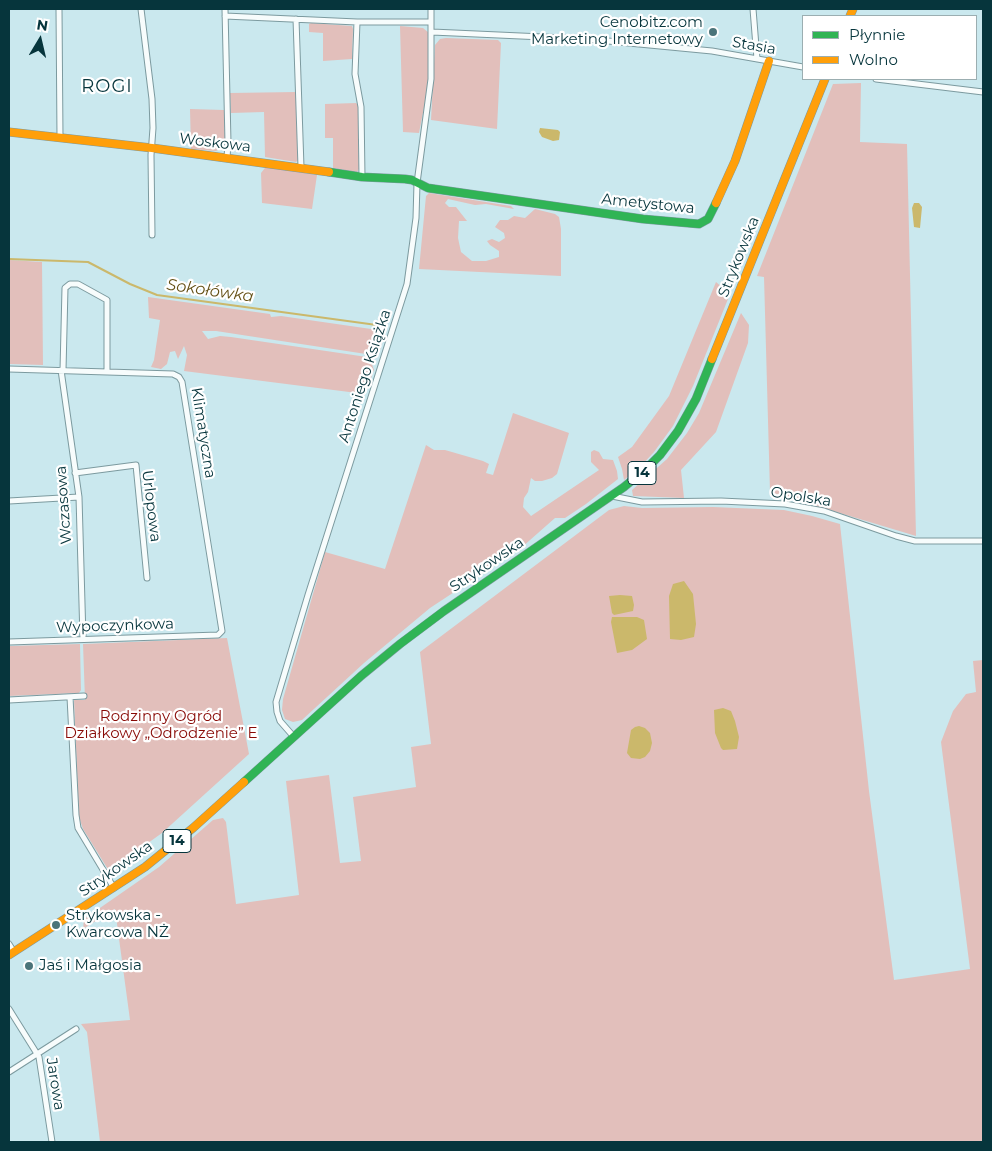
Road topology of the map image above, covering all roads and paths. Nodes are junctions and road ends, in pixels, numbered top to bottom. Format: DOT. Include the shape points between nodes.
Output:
graph roads {
  1 [pos="59,9"];
  2 [pos="141,9"];
  3 [pos="225,9"];
  4 [pos="431,9"];
  5 [pos="753,9"];
  6 [pos="225,16"];
  7 [pos="296,19"];
  8 [pos="357,22"];
  9 [pos="431,22"];
  10 [pos="432,32"];
  11 [pos="757,58"];
  12 [pos="769,61"];
  13 [pos="802,67"];
  14 [pos="825,80"];
  15 [pos="884,80"];
  16 [pos="983,92"];
  17 [pos="9,132"];
  18 [pos="60,138"];
  19 [pos="152,148"];
  20 [pos="227,158"];
  21 [pos="301,167"];
  22 [pos="362,176"];
  23 [pos="417,183"];
  24 [pos="152,235"];
  25 [pos="9,369"];
  26 [pos="62,370"];
  27 [pos="108,372"];
  28 [pos="75,473"];
  29 [pos="612,496"];
  30 [pos="79,497"];
  31 [pos="9,501"];
  32 [pos="983,541"];
  33 [pos="147,578"];
  34 [pos="221,633"];
  35 [pos="83,639"];
  36 [pos="9,642"];
  37 [pos="84,696"];
  38 [pos="70,698"];
  39 [pos="9,700"];
  40 [pos="294,737"];
  41 [pos="114,888"];
  42 [pos="9,944"];
  43 [pos="11,954"];
  44 [pos="9,1009"];
  45 [pos="76,1028"];
  46 [pos="38,1054"];
  47 [pos="9,1072"];
  48 [pos="52,1142"];
  1 -- 18 [label="street"];
  2 -- 19 [label="street" via="152,99"];
  3 -- 6 [label="street"];
  4 -- 9 [label="street, Antoniego Książka"];
  5 -- 11 [label="street"];
  6 -- 7 [label="street"];
  6 -- 20 [label="street"];
  7 -- 8 [label="street"];
  7 -- 21 [label="street"];
  8 -- 9 [label="street"];
  8 -- 22 [label="street" via="355,74 360,107"];
  9 -- 10 [label="street, Antoniego Książka"];
  10 -- 11 [label="street, Stasia" via="587,39"];
  10 -- 23 [label="street, Antoniego Książka" via="430,88"];
  11 -- 12 [label="street, Stasia"];
  12 -- 13 [label="street, Stasia"];
  12 -- 23 [label="main road, Ametystowa" via="735,161 711,215 703,223 643,219 428,188"];
  14 -- 29 [label="main road, Strykowska / 14" via="693,404 660,455"];
  15 -- 16 [label="street"];
  17 -- 18 [label="main road, Woskowa"];
  18 -- 19 [label="main road, Woskowa"];
  19 -- 20 [label="main road, Woskowa"];
  19 -- 24 [label="street"];
  20 -- 21 [label="main road, Woskowa"];
  21 -- 22 [label="main road, Woskowa"];
  22 -- 23 [label="main road, Woskowa"];
  23 -- 40 [label="street, Antoniego Książka" via="407,284 276,702 280,720"];
  25 -- 26 [label="street, Klimatyczna"];
  26 -- 27 [label="street, Klimatyczna"];
  26 -- 27 [label="street, Wczasowa" via="64,288 78,284 107,300"];
  26 -- 28 [label="street, Wczasowa"];
  27 -- 34 [label="street, Klimatyczna" via="173,374 182,382"];
  28 -- 30 [label="street, Wczasowa"];
  28 -- 33 [label="street, Urlopowa" via="136,465"];
  29 -- 32 [label="street, Opolska" via="642,502 785,504 824,511 915,541"];
  29 -- 40 [label="main road, Strykowska / 14" via="422,627 361,676"];
  30 -- 31 [label="street"];
  30 -- 35 [label="street, Wczasowa"];
  34 -- 35 [label="street, Wypoczynkowa"];
  35 -- 36 [label="street, Wypoczynkowa"];
  37 -- 38 [label="street"];
  38 -- 39 [label="street"];
  38 -- 41 [label="street" via="76,821"];
  40 -- 41 [label="main road, Strykowska / 14" via="178,841"];
  41 -- 43 [label="main road, Strykowska / 14"];
  42 -- 43 [label="street"];
  44 -- 46 [label="street, Jarowa"];
  45 -- 46 [label="street"];
  46 -- 47 [label="street"];
  46 -- 48 [label="street, Jarowa"];
}
